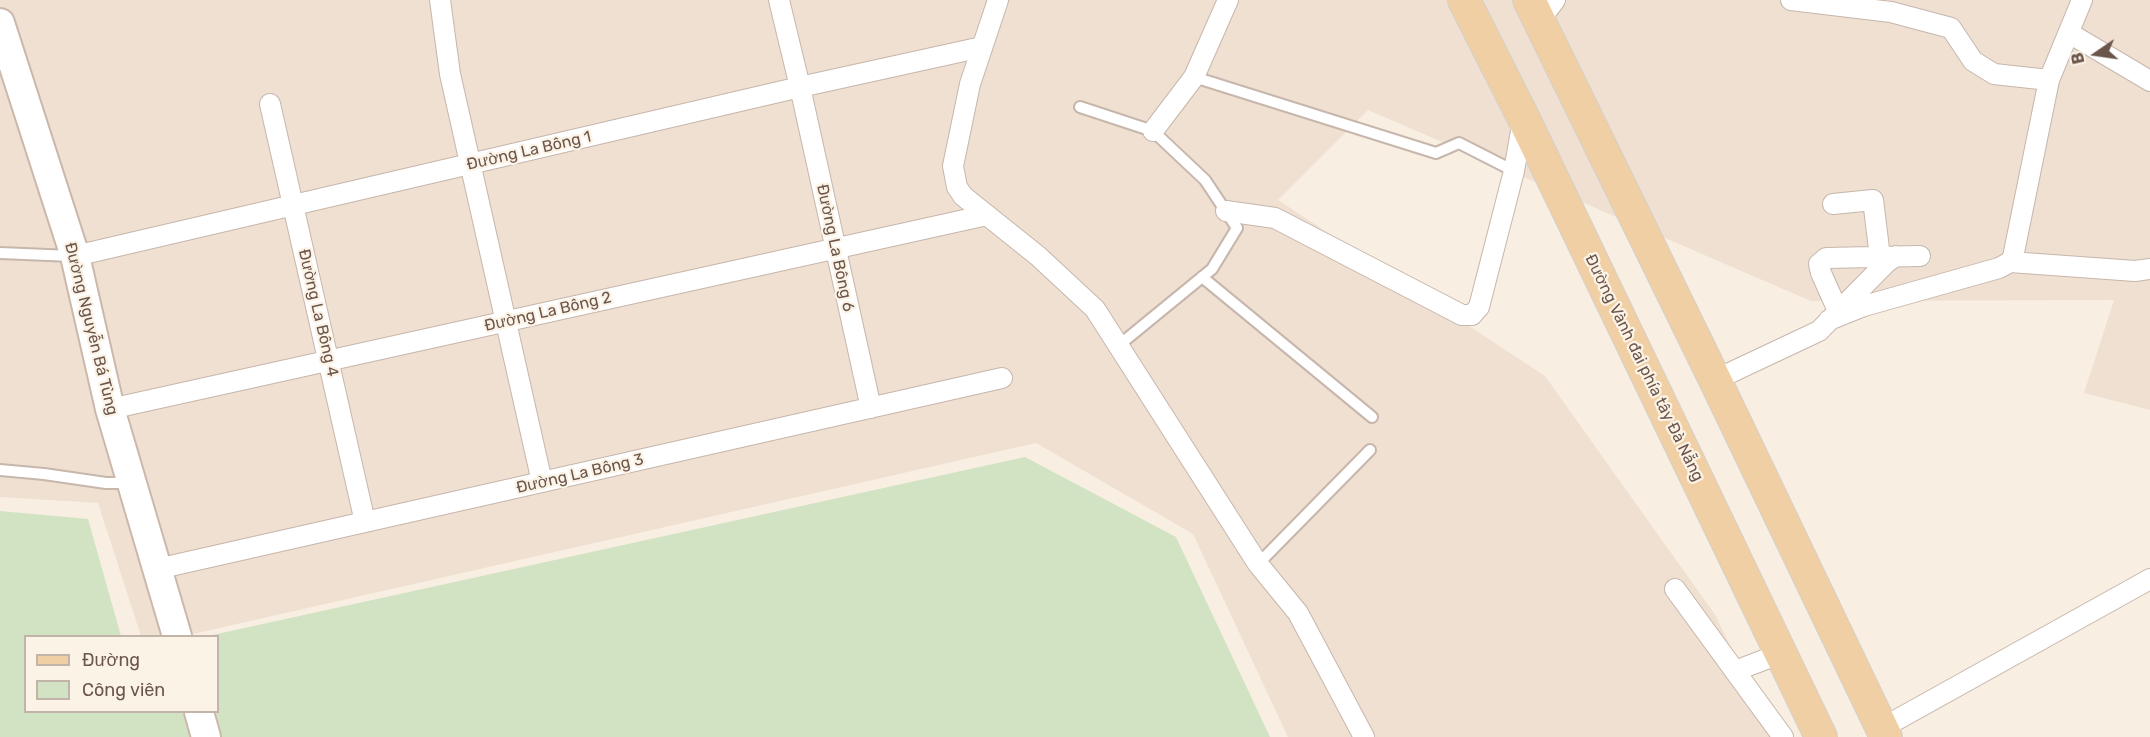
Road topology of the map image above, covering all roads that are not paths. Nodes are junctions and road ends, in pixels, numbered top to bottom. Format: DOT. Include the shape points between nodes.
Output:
graph roads {
  1 [pos="440,0"];
  2 [pos="779,0"];
  3 [pos="998,0"];
  4 [pos="1228,0"];
  5 [pos="1464,0"];
  6 [pos="1791,0"];
  7 [pos="2082,0"];
  8 [pos="1541,7"];
  9 [pos="0,22"];
  10 [pos="2069,33"];
  11 [pos="982,47"];
  12 [pos="1194,77"];
  13 [pos="2049,80"];
  14 [pos="2150,81"];
  15 [pos="800,87"];
  16 [pos="270,104"];
  17 [pos="1080,108"];
  18 [pos="1523,117"];
  19 [pos="1153,131"];
  20 [pos="471,164"];
  21 [pos="1514,171"];
  22 [pos="1833,204"];
  23 [pos="293,206"];
  24 [pos="1226,212"];
  25 [pos="987,215"];
  26 [pos="835,248"];
  27 [pos="0,253"];
  28 [pos="75,256"];
  29 [pos="1920,256"];
  30 [pos="1888,257"];
  31 [pos="2010,262"];
  32 [pos="2150,268"];
  33 [pos="1202,277"];
  34 [pos="1834,316"];
  35 [pos="507,321"];
  36 [pos="1118,346"];
  37 [pos="328,361"];
  38 [pos="1002,378"];
  39 [pos="1715,380"];
  40 [pos="871,408"];
  41 [pos="110,410"];
  42 [pos="1372,417"];
  43 [pos="1370,450"];
  44 [pos="0,470"];
  45 [pos="542,482"];
  46 [pos="132,483"];
  47 [pos="366,522"];
  48 [pos="1258,564"];
  49 [pos="157,569"];
  50 [pos="2150,579"];
  51 [pos="1675,589"];
  52 [pos="177,635"];
  53 [pos="1782,652"];
  54 [pos="1736,671"];
  55 [pos="200,713"];
  56 [pos="1879,734"];
  57 [pos="206,737"];
  58 [pos="1364,737"];
  59 [pos="1783,737"];
  60 [pos="1821,737"];
  1 -- 20 [label="street" via="450,75"];
  2 -- 15 [label="street, Đường La Bông 6"];
  3 -- 11 [label="street"];
  4 -- 12 [label="street"];
  5 -- 18 [label="main road, Đường Vành đai phía tây Đà Nẵng"];
  6 -- 13 [label="street" via="1891,12 1951,28 1973,61 1994,74"];
  7 -- 10 [label="street"];
  8 -- 39 [label="main road"];
  9 -- 28 [label="main road, Đường Nguyễn Bá Tùng"];
  10 -- 13 [label="street"];
  10 -- 14 [label="street"];
  11 -- 15 [label="street, Đường La Bông 1"];
  11 -- 25 [label="street" via="970,84 953,173 963,196"];
  12 -- 19 [label="street"];
  12 -- 21 [label="lane" via="1436,153 1459,143"];
  13 -- 31 [label="street"];
  15 -- 20 [label="street, Đường La Bông 1"];
  15 -- 26 [label="street, Đường La Bông 6"];
  16 -- 23 [label="street, Đường La Bông 4"];
  17 -- 19 [label="lane"];
  18 -- 21 [label="street"];
  18 -- 53 [label="main road, Đường Vành đai phía tây Đà Nẵng"];
  19 -- 24 [label="lane" via="1205,180"];
  20 -- 23 [label="street, Đường La Bông 1"];
  20 -- 35 [label="street"];
  21 -- 24 [label="street" via="1479,307 1468,316 1275,218"];
  22 -- 30 [label="street" via="1873,200"];
  23 -- 28 [label="street, Đường La Bông 1"];
  23 -- 37 [label="street, Đường La Bông 4"];
  24 -- 33 [label="lane" via="1237,228 1212,269"];
  25 -- 26 [label="street, Đường La Bông 2"];
  25 -- 36 [label="street" via="1095,309"];
  26 -- 35 [label="street, Đường La Bông 2"];
  26 -- 40 [label="street, Đường La Bông 6"];
  27 -- 28 [label="lane"];
  28 -- 41 [label="main road, Đường Nguyễn Bá Tùng"];
  29 -- 30 [label="street"];
  30 -- 34 [label="street"];
  30 -- 34 [label="street" via="1826,258 1819,264"];
  31 -- 32 [label="street" via="2135,271"];
  31 -- 34 [label="street"];
  33 -- 36 [label="lane"];
  33 -- 42 [label="lane"];
  34 -- 39 [label="street" via="1819,331"];
  35 -- 37 [label="street, Đường La Bông 2"];
  35 -- 45 [label="street"];
  36 -- 48 [label="street"];
  37 -- 41 [label="street, Đường La Bông 2"];
  37 -- 47 [label="street, Đường La Bông 4"];
  38 -- 40 [label="street, Đường La Bông 3"];
  39 -- 56 [label="main road"];
  40 -- 45 [label="street, Đường La Bông 3"];
  41 -- 46 [label="main road, Đường Nguyễn Bá Tùng"];
  43 -- 48 [label="lane"];
  44 -- 46 [label="lane"];
  45 -- 47 [label="street, Đường La Bông 3"];
  46 -- 49 [label="main road, Đường Nguyễn Bá Tùng"];
  47 -- 49 [label="street, Đường La Bông 3"];
  48 -- 58 [label="street" via="1298,613"];
  49 -- 52 [label="main road, Đường Nguyễn Bá Tùng"];
  50 -- 56 [label="street"];
  51 -- 54 [label="street"];
  53 -- 54 [label="street"];
  53 -- 60 [label="main road, Đường Vành đai phía tây Đà Nẵng"];
  54 -- 59 [label="street"];
  55 -- 57 [label="main road"];
}
